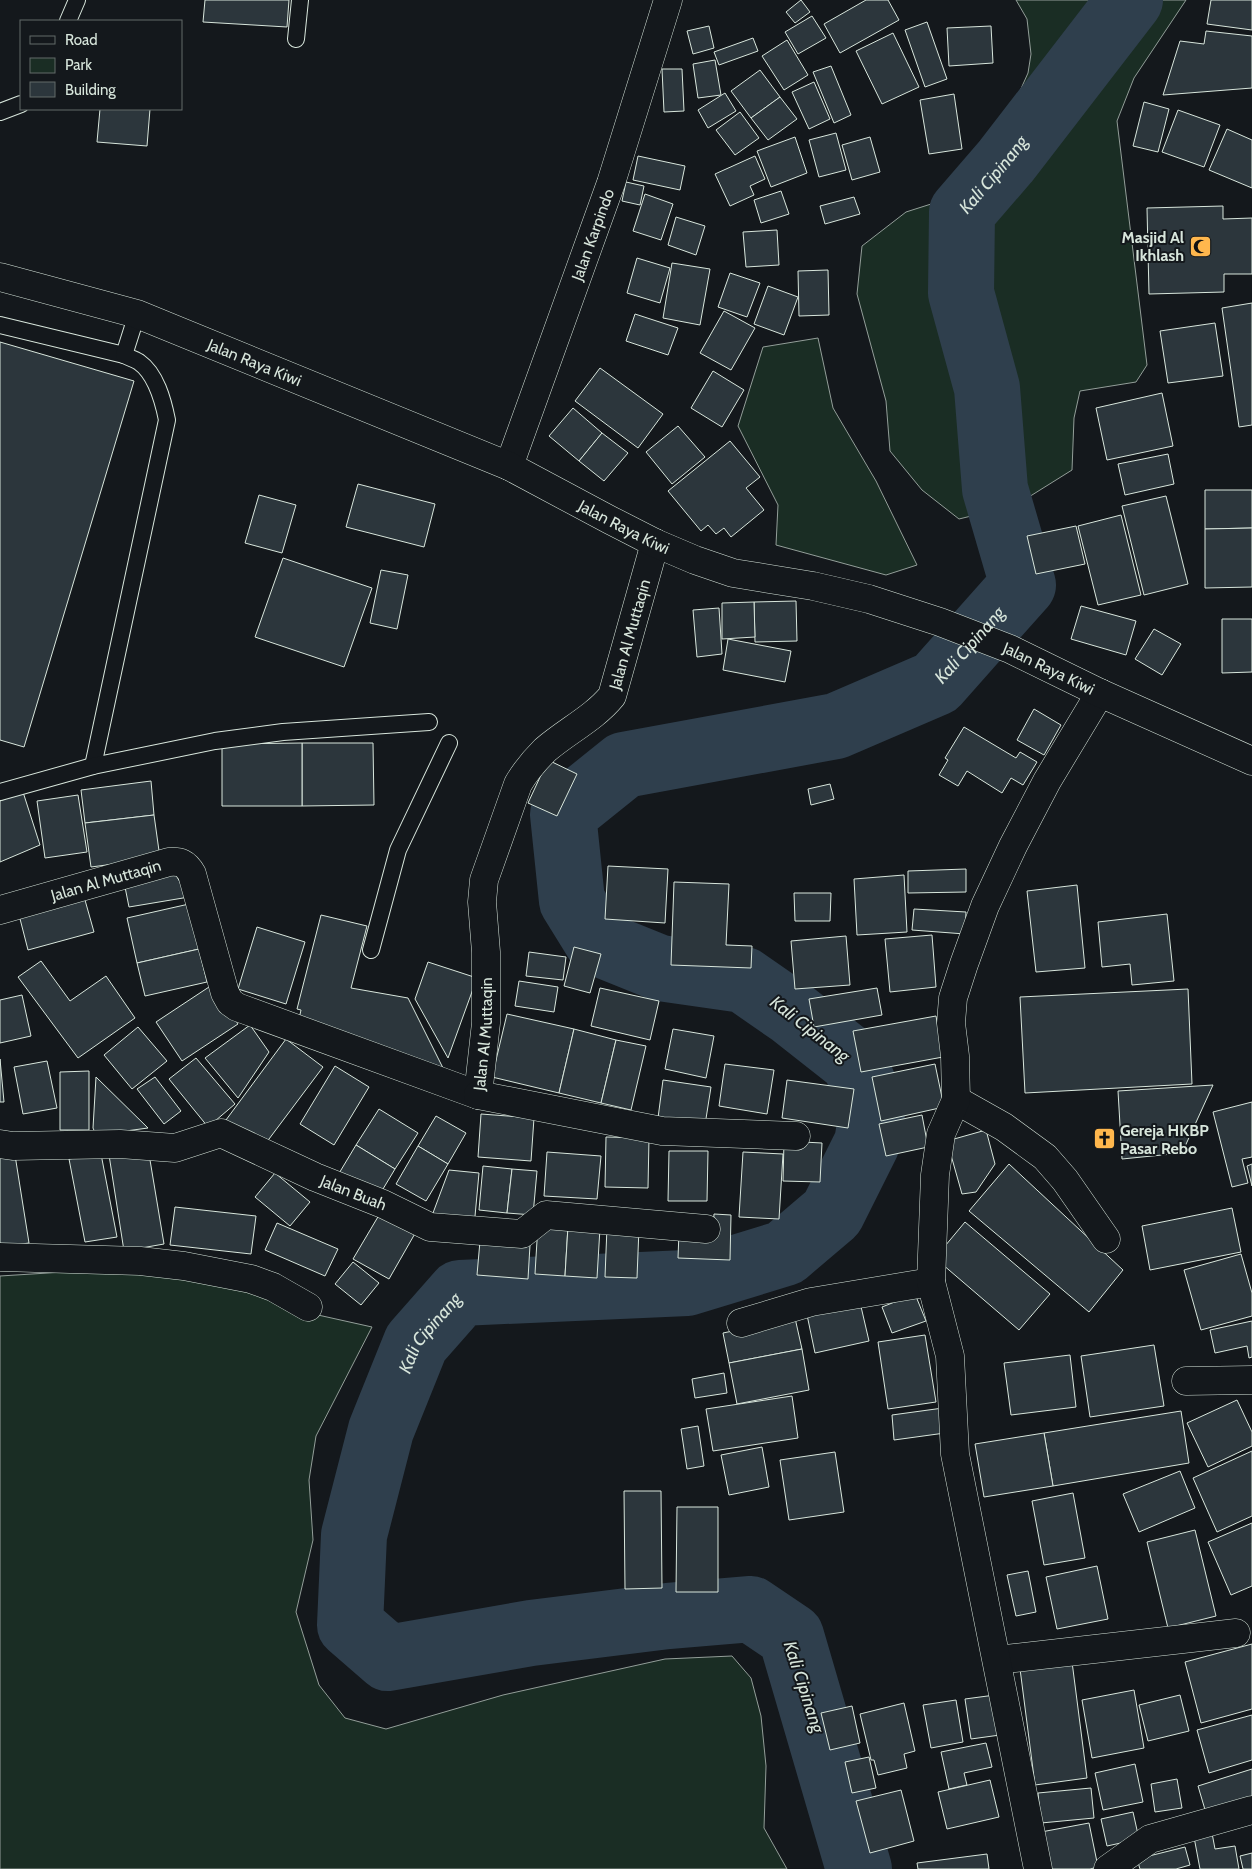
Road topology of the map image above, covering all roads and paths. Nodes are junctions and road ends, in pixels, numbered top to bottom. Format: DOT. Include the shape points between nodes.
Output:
graph roads {
  1 [pos="77,0"];
  2 [pos="300,0"];
  3 [pos="668,0"];
  4 [pos="68,20"];
  5 [pos="296,39"];
  6 [pos="20,104"];
  7 [pos="0,112"];
  8 [pos="0,277"];
  9 [pos="137,314"];
  10 [pos="0,325"];
  11 [pos="124,355"];
  12 [pos="508,466"];
  13 [pos="656,543"];
  14 [pos="1100,693"];
  15 [pos="429,722"];
  16 [pos="449,743"];
  17 [pos="1250,757"];
  18 [pos="93,766"];
  19 [pos="0,792"];
  20 [pos="0,910"];
  21 [pos="371,950"];
  22 [pos="478,1095"];
  23 [pos="956,1100"];
  24 [pos="796,1136"];
  25 [pos="0,1144"];
  26 [pos="706,1229"];
  27 [pos="1106,1239"];
  28 [pos="0,1257"];
  29 [pos="932,1282"];
  30 [pos="308,1307"];
  31 [pos="741,1323"];
  32 [pos="1252,1380"];
  33 [pos="1186,1382"];
  34 [pos="1236,1633"];
  35 [pos="997,1660"];
  36 [pos="1252,1810"];
  37 [pos="1038,1869"];
  38 [pos="1108,1869"];
  1 -- 4 [label="lane"];
  2 -- 5 [label="lane"];
  3 -- 12 [label="street, Jalan Karpindo" via="611,183"];
  6 -- 7 [label="lane"];
  8 -- 9 [label="street, Jalan Raya Kiwi"];
  9 -- 11 [label="lane"];
  9 -- 12 [label="street, Jalan Raya Kiwi"];
  10 -- 11 [label="lane"];
  11 -- 18 [label="lane" via="139,362 151,375 167,420"];
  12 -- 13 [label="street, Jalan Raya Kiwi"];
  13 -- 14 [label="street, Jalan Raya Kiwi" via="733,573 813,586 940,622 1010,649"];
  13 -- 22 [label="street, Jalan Al Muttaqin" via="612,696 545,751 525,773 518,784 484,880 486,1023"];
  14 -- 17 [label="street, Jalan Raya Kiwi"];
  14 -- 23 [label="street" via="1012,846 964,964 953,998 950,1023"];
  15 -- 18 [label="lane" via="283,732 215,741"];
  16 -- 21 [label="lane" via="398,850"];
  18 -- 19 [label="lane"];
  20 -- 22 [label="street, Jalan Al Muttaqin" via="180,861 192,874 230,1002"];
  22 -- 24 [label="street" via="662,1131"];
  23 -- 27 [label="street" via="1045,1157"];
  23 -- 29 [label="street" via="941,1134 936,1167"];
  25 -- 26 [label="street, Jalan Buah" via="120,1144 175,1148 221,1133 430,1227 522,1234 546,1215"];
  28 -- 30 [label="street" via="140,1261 184,1266 251,1279 273,1287"];
  29 -- 31 [label="street" via="811,1302"];
  29 -- 35 [label="street" via="950,1356 955,1454"];
  32 -- 33 [label="street"];
  34 -- 35 [label="street"];
  35 -- 37 [label="street"];
  36 -- 38 [label="street" via="1150,1839"];
}
